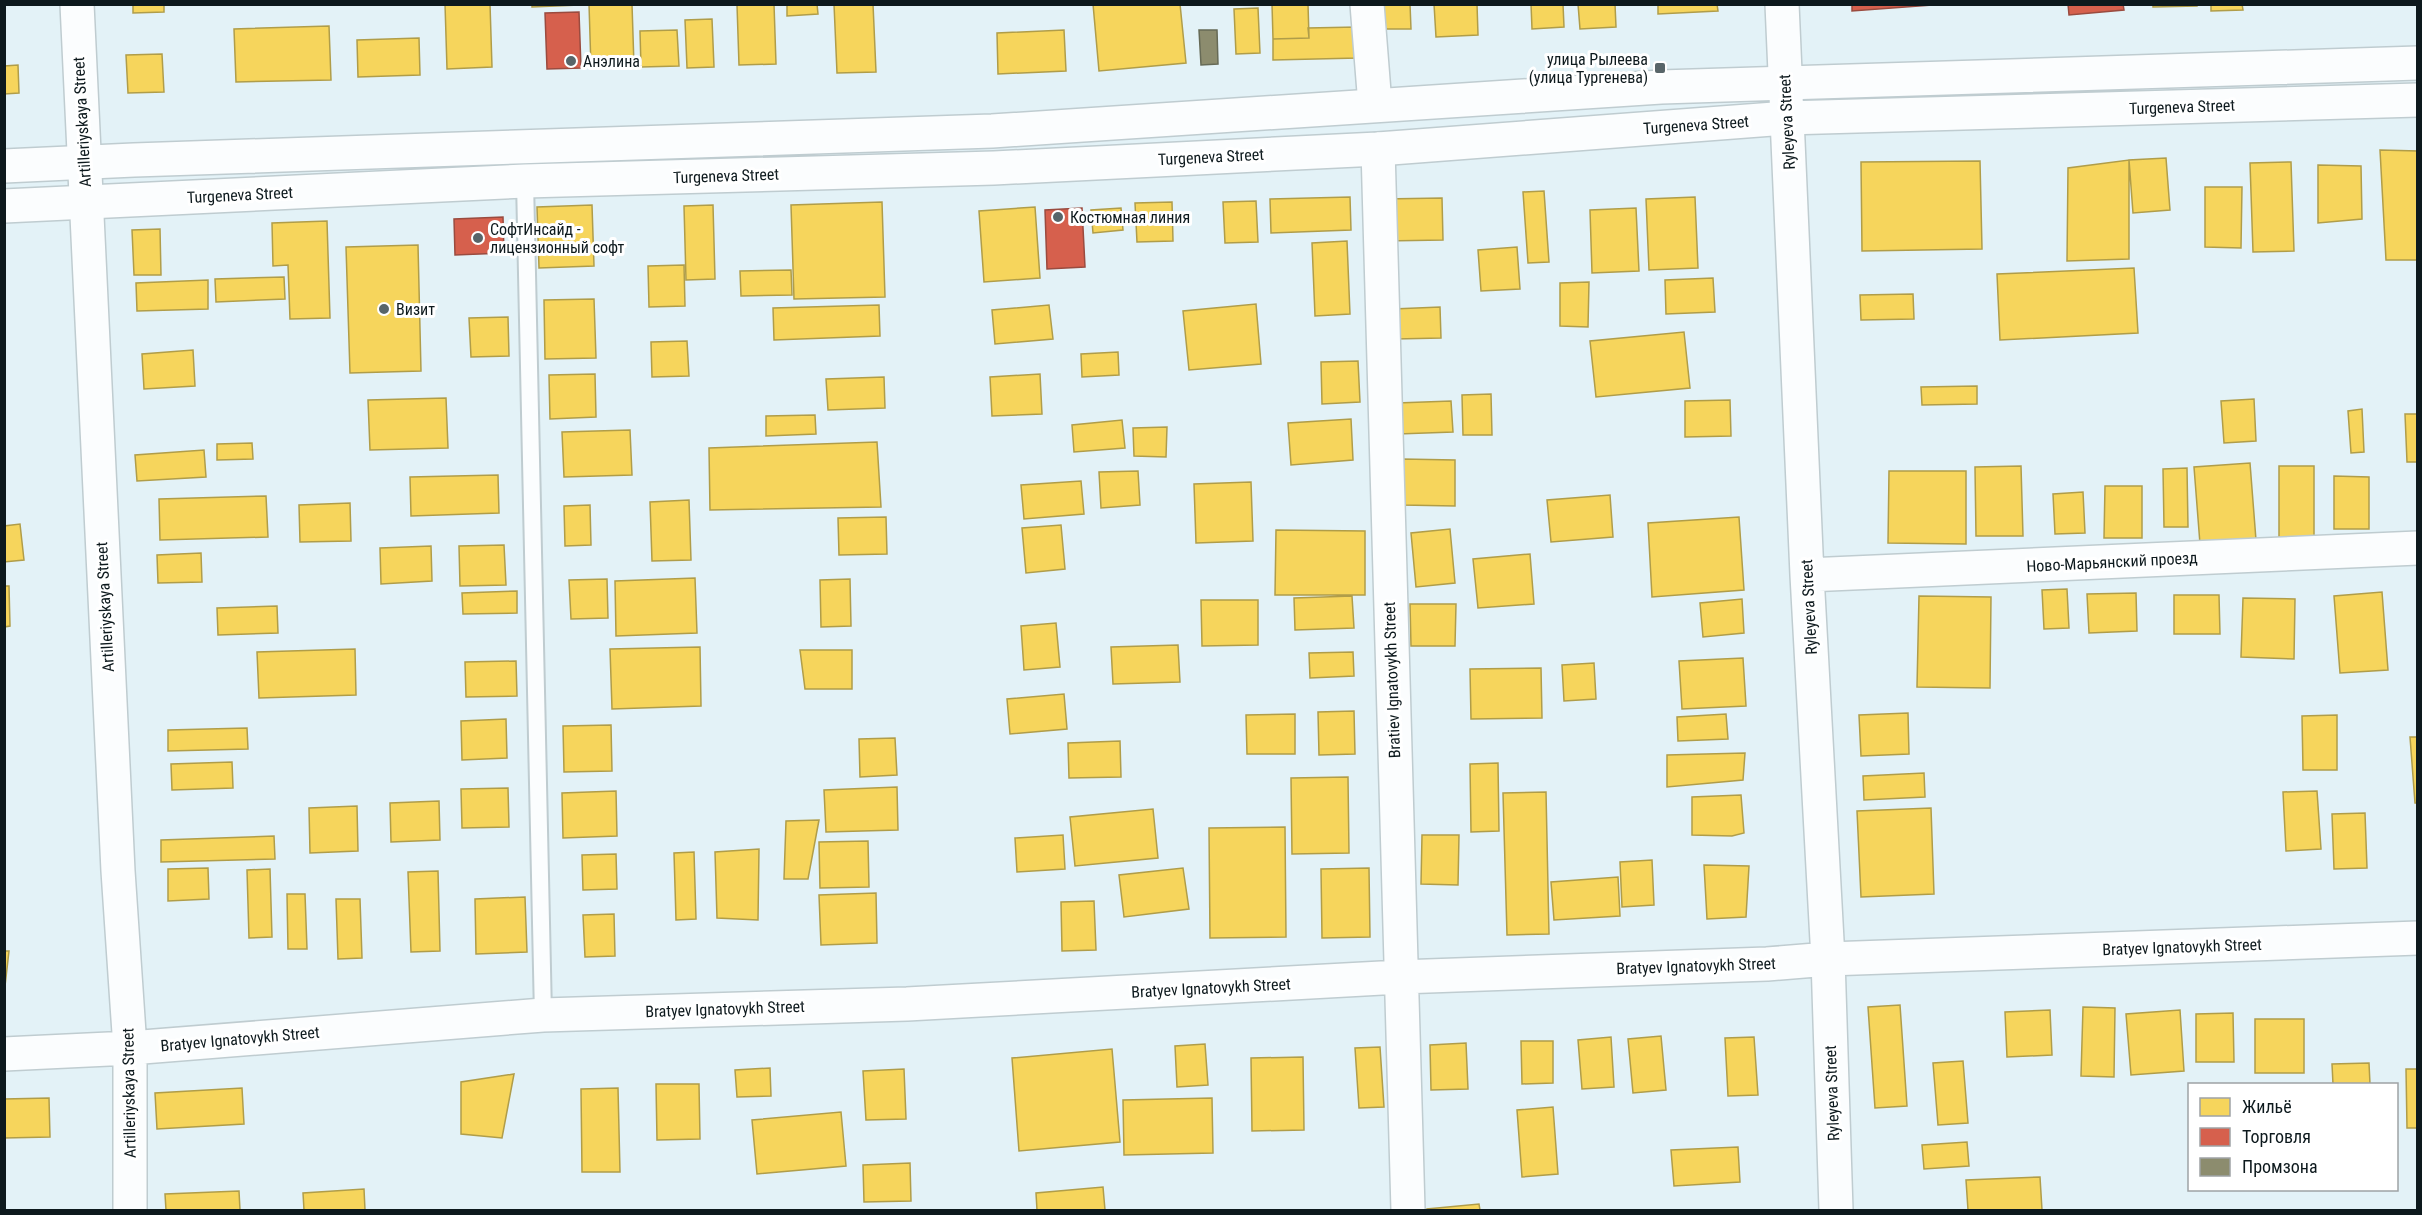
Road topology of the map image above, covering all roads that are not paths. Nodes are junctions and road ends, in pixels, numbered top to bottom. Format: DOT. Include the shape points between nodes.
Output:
graph roads {
  1 [pos="77,4"];
  2 [pos="1367,4"];
  3 [pos="1782,4"];
  4 [pos="2418,63"];
  5 [pos="1785,83"];
  6 [pos="2418,100"];
  7 [pos="1375,105"];
  8 [pos="1786,118"];
  9 [pos="1377,149"];
  10 [pos="83,162"];
  11 [pos="4,166"];
  12 [pos="525,181"];
  13 [pos="86,202"];
  14 [pos="4,206"];
  15 [pos="2418,548"];
  16 [pos="1807,574"];
  17 [pos="2418,938"];
  18 [pos="1828,959"];
  19 [pos="1400,977"];
  20 [pos="543,1015"];
  21 [pos="130,1048"];
  22 [pos="4,1054"];
  23 [pos="130,1210"];
  24 [pos="1408,1210"];
  25 [pos="1836,1210"];
  1 -- 10 [label="main road, Artilleriyskaya Street"];
  2 -- 7 [label="main road"];
  3 -- 5 [label="main road, Ryleyeva Street"];
  4 -- 5 [label="main road"];
  5 -- 7 [label="main road"];
  5 -- 8 [label="main road, Ryleyeva Street"];
  6 -- 8 [label="main road, Turgeneva Street"];
  7 -- 10 [label="main road" via="992,131"];
  8 -- 9 [label="main road, Turgeneva Street"];
  8 -- 16 [label="main road, Ryleyeva Street"];
  9 -- 12 [label="main road, Turgeneva Street" via="994,168"];
  9 -- 19 [label="main road, Bratiev Ignatovykh Street"];
  10 -- 11 [label="main road"];
  10 -- 13 [label="main road, Artilleriyskaya Street"];
  12 -- 13 [label="main road, Turgeneva Street"];
  12 -- 20 [label="lane"];
  13 -- 14 [label="main road, Turgeneva Street"];
  13 -- 21 [label="main road, Artilleriyskaya Street"];
  15 -- 16 [label="main road, Ново-Марьянский проезд"];
  16 -- 18 [label="main road, Ryleyeva Street"];
  17 -- 18 [label="main road, Bratyev Ignatovykh Street"];
  18 -- 19 [label="main road, Bratyev Ignatovykh Street"];
  18 -- 25 [label="main road, Ryleyeva Street"];
  19 -- 20 [label="main road, Bratyev Ignatovykh Street" via="907,1004"];
  19 -- 24 [label="main road, Bratiev Ignatovykh Street"];
  20 -- 21 [label="main road, Bratyev Ignatovykh Street"];
  21 -- 22 [label="main road, Bratyev Ignatovykh Street"];
  21 -- 23 [label="main road, Artilleriyskaya Street"];
}
